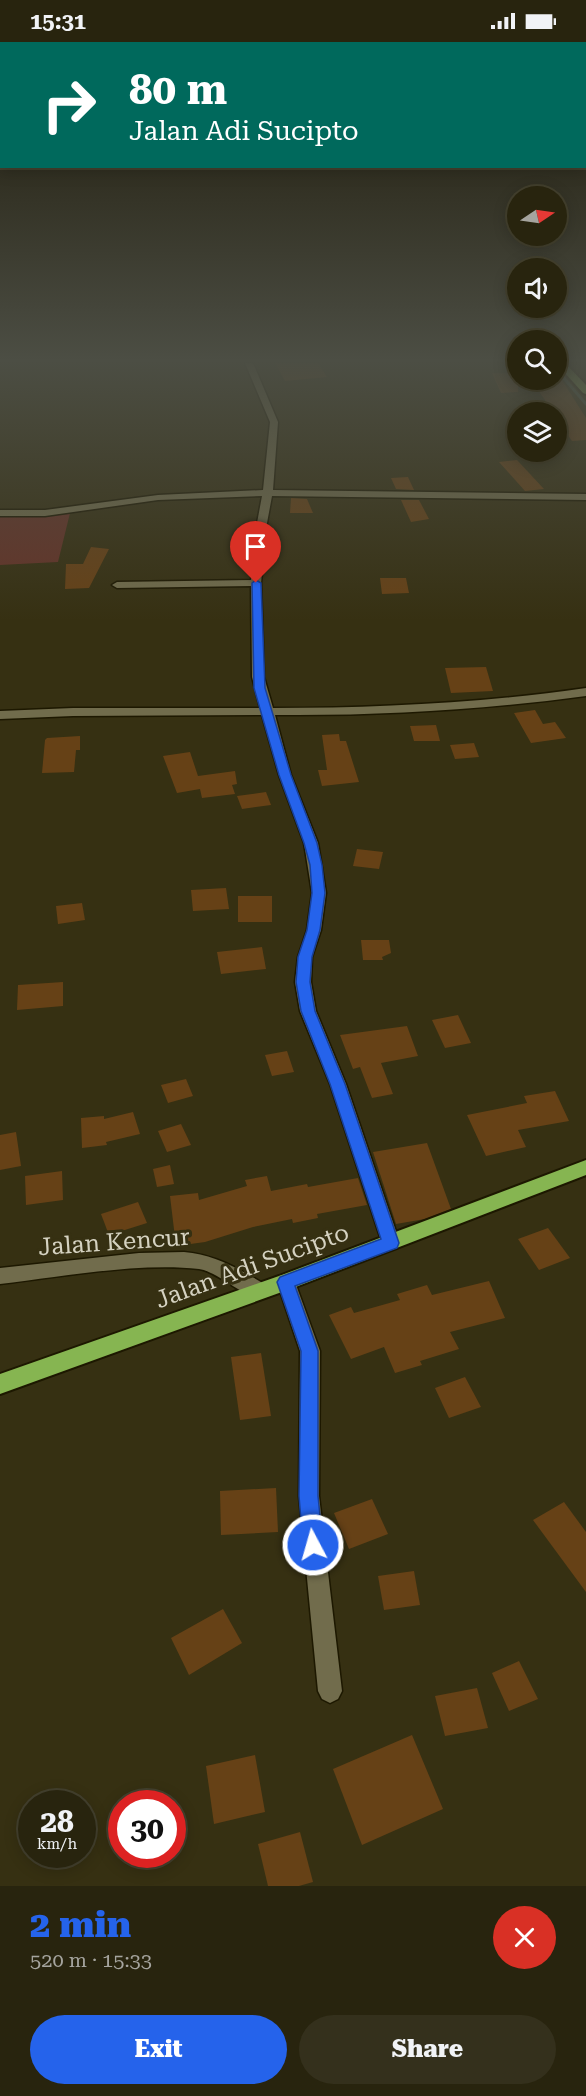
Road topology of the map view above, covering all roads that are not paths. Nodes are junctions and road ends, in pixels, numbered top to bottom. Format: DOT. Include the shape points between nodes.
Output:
graph roads {
  1 [pos="270,449"];
  2 [pos="268,493"];
  3 [pos="586,497"];
  4 [pos="0,513"];
  5 [pos="256,583"];
  6 [pos="117,585"];
  7 [pos="586,692"];
  8 [pos="267,712"];
  9 [pos="0,715"];
  10 [pos="586,1167"];
  11 [pos="391,1243"];
  12 [pos="0,1275"];
  13 [pos="286,1282"];
  14 [pos="260,1291"];
  15 [pos="0,1384"];
  16 [pos="330,1691"];
  1 -- 2 [label="street"];
  2 -- 3 [label="street"];
  2 -- 4 [label="street" via="162,497 46,513"];
  2 -- 5 [label="street"];
  5 -- 6 [label="street"];
  5 -- 8 [label="street" via="258,676"];
  7 -- 8 [label="street" via="475,707"];
  8 -- 9 [label="street" via="85,710"];
  8 -- 11 [label="street" via="316,865 319,893 303,982 308,1011 338,1084"];
  10 -- 11 [label="highway, Jalan Adi Sucipto"];
  11 -- 13 [label="highway, Jalan Adi Sucipto"];
  12 -- 14 [label="street, Jalan Kencur" via="139,1261 194,1261 224,1270"];
  13 -- 14 [label="highway, Jalan Adi Sucipto"];
  13 -- 16 [label="street" via="310,1351 309,1496"];
  14 -- 15 [label="highway, Jalan Adi Sucipto"];
}
